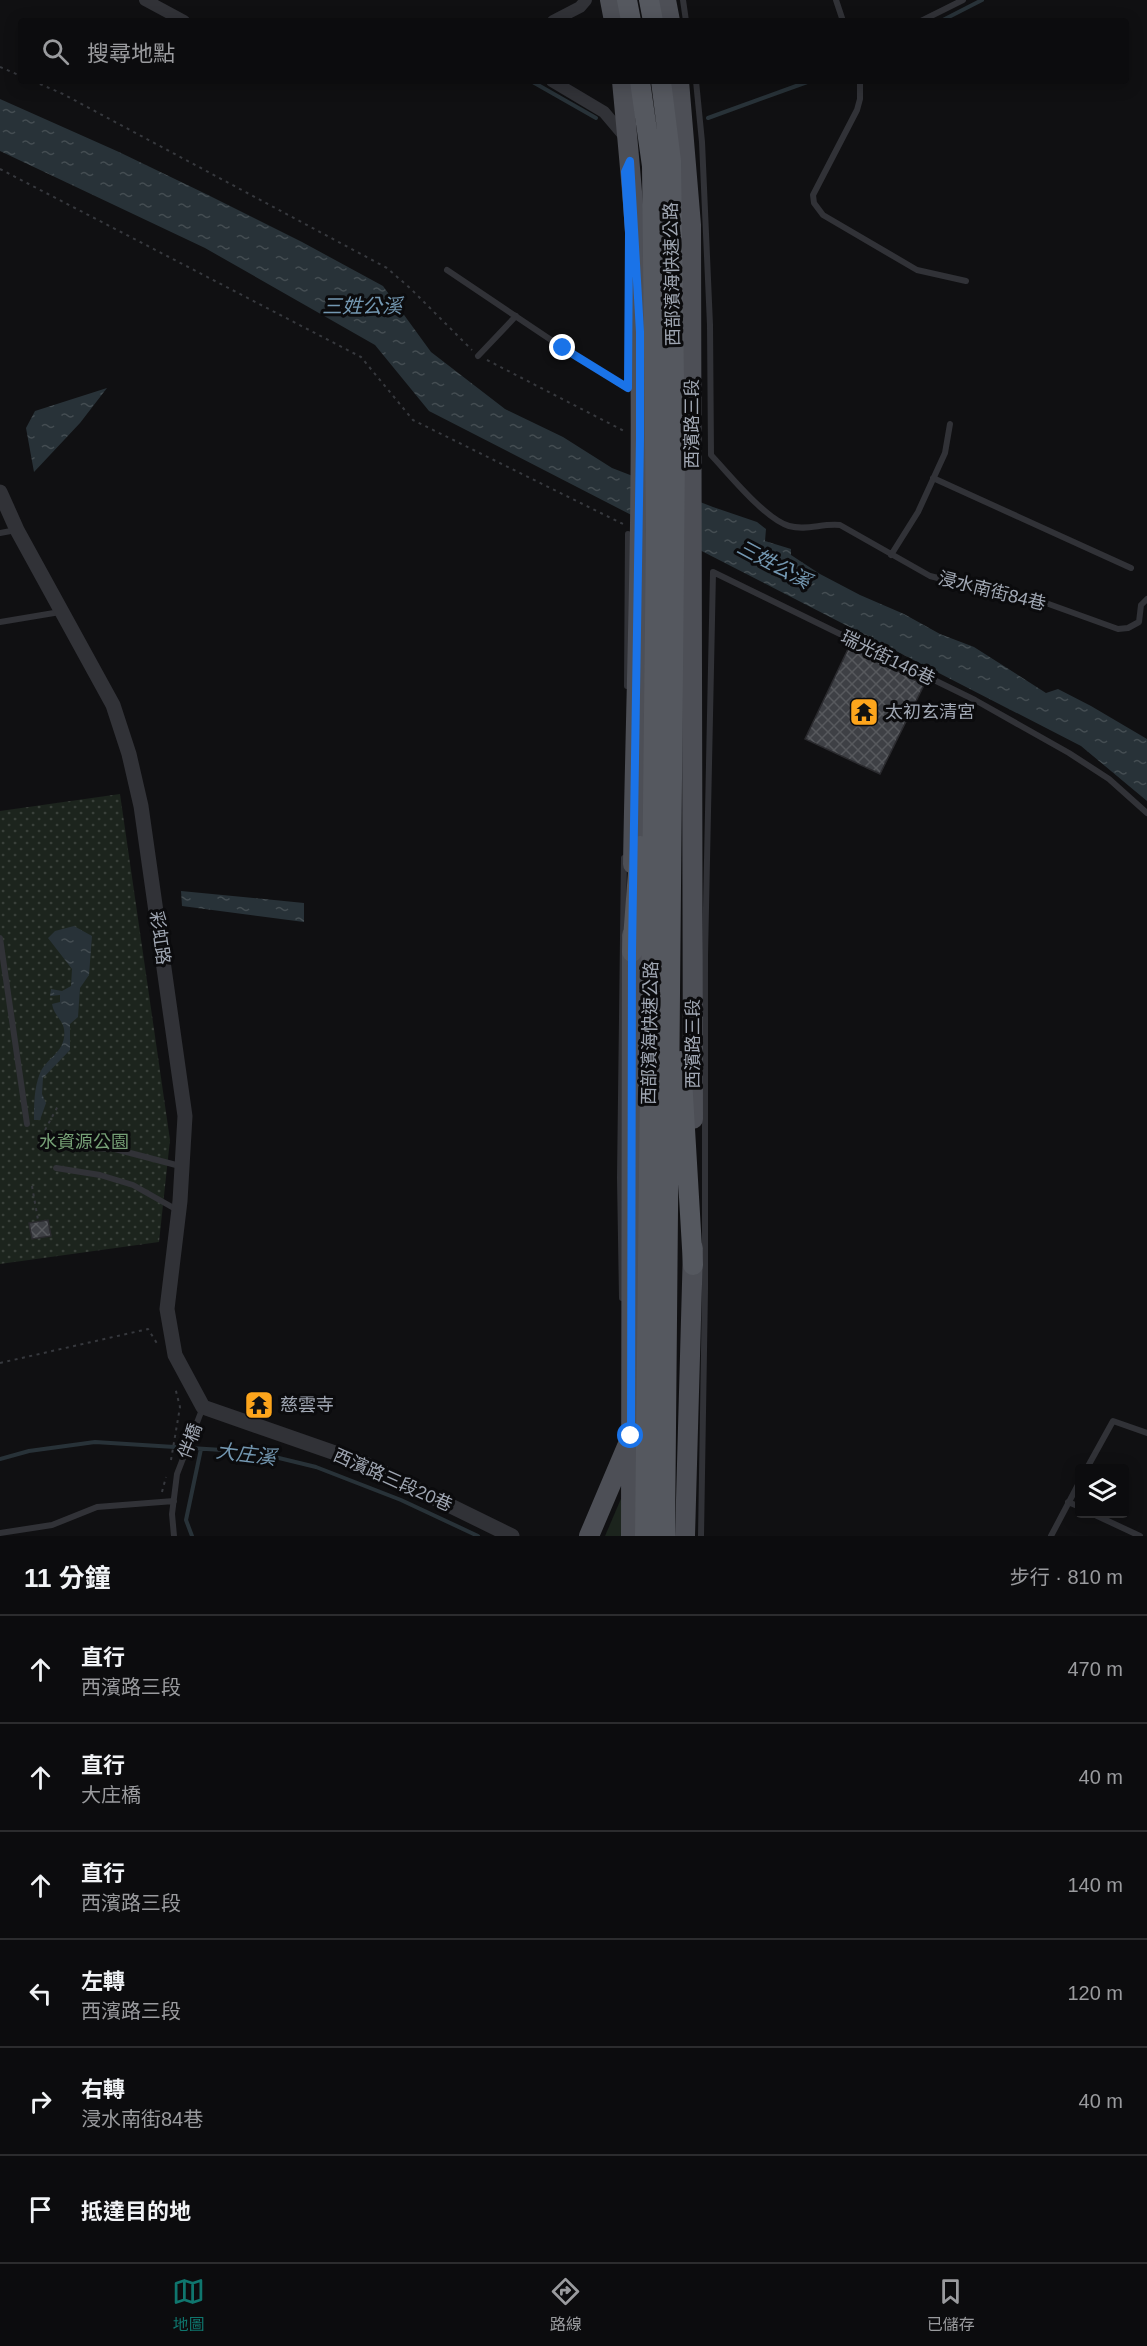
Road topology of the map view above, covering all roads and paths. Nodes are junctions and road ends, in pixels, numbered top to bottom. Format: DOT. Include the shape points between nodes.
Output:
graph roads {
  1 [pos="146,0"];
  2 [pos="586,0"];
  3 [pos="610,0"];
  4 [pos="627,0"];
  5 [pos="649,0"];
  6 [pos="683,0"];
  7 [pos="836,0"];
  8 [pos="963,0"];
  9 [pos="670,17"];
  10 [pos="179,18"];
  11 [pos="559,18"];
  12 [pos="613,18"];
  13 [pos="630,18"];
  14 [pos="842,18"];
  15 [pos="927,18"];
  16 [pos="0,67"];
  17 [pos="18,75"];
  18 [pos="40,84"];
  19 [pos="557,84"];
  20 [pos="622,84"];
  21 [pos="640,84"];
  22 [pos="661,84"];
  23 [pos="679,84"];
  24 [pos="696,84"];
  25 [pos="860,84"];
  26 [pos="628,140"];
  27 [pos="630,161"];
  28 [pos="0,169"];
  29 [pos="629,266"];
  30 [pos="447,270"];
  31 [pos="966,281"];
  32 [pos="629,287"];
  33 [pos="516,316"];
  34 [pos="478,356"];
  35 [pos="950,424"];
  36 [pos="638,437"];
  37 [pos="711,455"];
  38 [pos="933,478"];
  39 [pos="0,492"];
  40 [pos="641,529"];
  41 [pos="17,530"];
  42 [pos="0,533"];
  43 [pos="891,555"];
  44 [pos="1131,568"];
  45 [pos="713,572"];
  46 [pos="1147,599"];
  47 [pos="60,612"];
  48 [pos="0,622"];
  49 [pos="654,661"];
  50 [pos="627,695"];
  51 [pos="1147,813"];
  52 [pos="624,849"];
  53 [pos="671,879"];
  54 [pos="0,938"];
  55 [pos="632,952"];
  56 [pos="59,1104"];
  57 [pos="27,1125"];
  58 [pos="45,1130"];
  59 [pos="57,1147"];
  60 [pos="182,1167"];
  61 [pos="56,1168"];
  62 [pos="32,1186"];
  63 [pos="178,1211"];
  64 [pos="38,1220"];
  65 [pos="693,1265"];
  66 [pos="622,1309"];
  67 [pos="160,1351"];
  68 [pos="0,1363"];
  69 [pos="173,1383"];
  70 [pos="623,1404"];
  71 [pos="203,1407"];
  72 [pos="1147,1433"];
  73 [pos="627,1438"];
  74 [pos="170,1464"];
  75 [pos="1089,1464"];
  76 [pos="167,1475"];
  77 [pos="1075,1490"];
  78 [pos="160,1497"];
  79 [pos="174,1501"];
  80 [pos="1068,1502"];
  81 [pos="1075,1505"];
  82 [pos="1102,1518"];
  83 [pos="0,1533"];
  84 [pos="174,1536"];
  85 [pos="512,1536"];
  86 [pos="582,1536"];
  87 [pos="589,1536"];
  88 [pos="631,1536"];
  89 [pos="645,1536"];
  90 [pos="665,1536"];
  91 [pos="685,1536"];
  92 [pos="701,1536"];
  93 [pos="1051,1536"];
  94 [pos="1140,1536"];
  1 -- 10 [label="street"];
  2 -- 11 [label="street"];
  3 -- 12 [label="main road"];
  4 -- 13 [label="highway"];
  5 -- 9 [label="highway"];
  6 -- 9 [label="lane"];
  7 -- 14 [label="lane"];
  8 -- 15 [label="lane"];
  16 -- 17 [label="path"];
  18 -- 34 [label="path" via="387,268"];
  19 -- 26 [label="street" via="604,112"];
  20 -- 26 [label="main road"];
  21 -- 40 [label="highway, 西部濱海快速公路" via="652,166 656,460"];
  22 -- 53 [label="highway, 西部濱海快速公路" via="671,161 675,468"];
  23 -- 65 [label="main road, 西濱路三段" via="691,225"];
  24 -- 37 [label="lane, 西濱路三段" via="710,325"];
  25 -- 31 [label="lane" via="857,110 813,195 814,203 823,215 917,270"];
  26 -- 27 [label="main road"];
  27 -- 29 [label="lane" via="625,172"];
  27 -- 36 [label="main road" via="640,332"];
  28 -- 40 [label="path" via="361,357 413,420 625,525"];
  30 -- 33 [label="lane"];
  32 -- 33 [label="lane" via="628,388"];
  33 -- 34 [label="lane"];
  34 -- 36 [label="path"];
  35 -- 38 [label="lane" via="945,453"];
  36 -- 40 [label="main road"];
  37 -- 43 [label="lane, 浸水南街84巷" via="771,517 789,526 840,525"];
  38 -- 43 [label="lane" via="918,512"];
  38 -- 44 [label="lane"];
  39 -- 41 [label="street, 彩虹路"];
  40 -- 49 [label="highway, 西部濱海快速公路"];
  40 -- 50 [label="lane"];
  40 -- 55 [label="main road"];
  41 -- 42 [label="lane"];
  41 -- 47 [label="street, 彩虹路"];
  43 -- 46 [label="lane, 浸水南街84巷" via="930,576 1032,598 1118,629 1139,622 1141,605"];
  45 -- 51 [label="lane, 瑞光街146巷" via="975,700 1109,779"];
  45 -- 92 [label="lane, 西濱路三段" via="705,932"];
  47 -- 48 [label="lane"];
  47 -- 60 [label="street, 彩虹路" via="112,705 141,806 185,1116"];
  49 -- 55 [label="highway"];
  49 -- 89 [label="highway, 西部濱海快速公路"];
  52 -- 66 [label="lane"];
  53 -- 65 [label="highway"];
  53 -- 90 [label="highway, 西部濱海快速公路"];
  54 -- 57 [label="lane"];
  55 -- 73 [label="main road"];
  56 -- 58 [label="path"];
  59 -- 60 [label="lane" via="115,1149"];
  60 -- 63 [label="street, 彩虹路"];
  61 -- 63 [label="lane" via="133,1185"];
  62 -- 64 [label="path"];
  63 -- 71 [label="street, 彩虹路" via="167,1309 175,1355"];
  65 -- 91 [label="main road, 西濱路三段"];
  67 -- 68 [label="path" via="148,1329"];
  69 -- 74 [label="path, 伴橋" via="180,1407"];
  70 -- 73 [label="lane"];
  71 -- 79 [label="lane, 伴橋" via="177,1474"];
  71 -- 85 [label="street, 西濱路三段20巷" via="362,1462"];
  72 -- 75 [label="lane" via="1113,1421"];
  73 -- 86 [label="lane"];
  73 -- 87 [label="main road"];
  73 -- 88 [label="main road"];
  76 -- 78 [label="path"];
  77 -- 80 [label="lane"];
  79 -- 83 [label="lane" via="97,1507 52,1525"];
  79 -- 84 [label="lane"];
  80 -- 81 [label="lane"];
  80 -- 93 [label="lane"];
  82 -- 94 [label="lane"];
}
